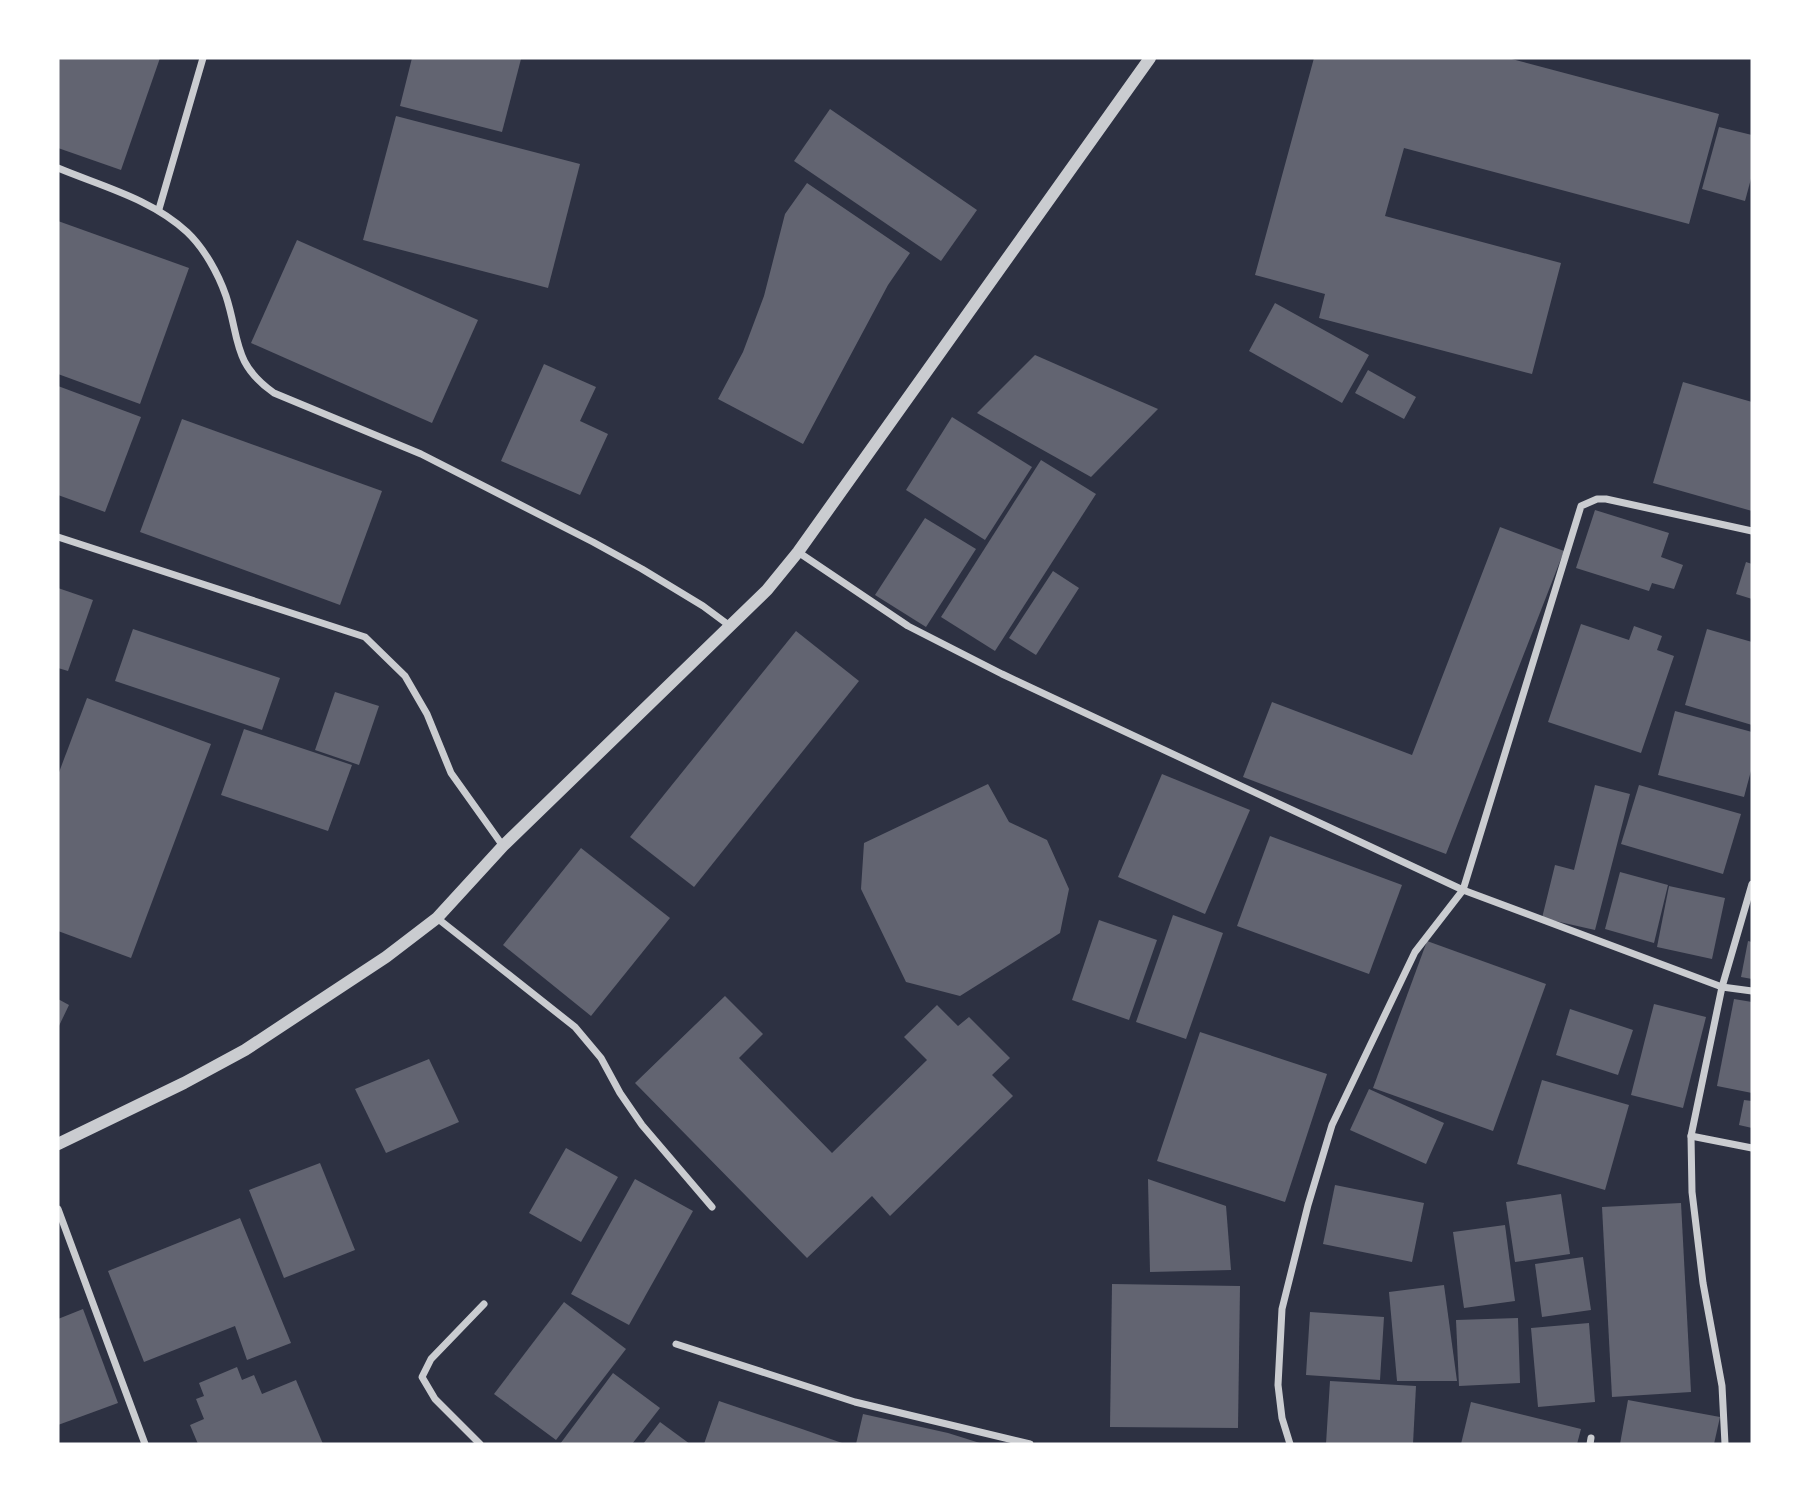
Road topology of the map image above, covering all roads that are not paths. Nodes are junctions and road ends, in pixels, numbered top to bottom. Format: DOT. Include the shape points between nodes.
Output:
graph roads {
  1 [pos="203,58"];
  2 [pos="1150,58"];
  3 [pos="58,168"];
  4 [pos="159,209"];
  5 [pos="1752,531"];
  6 [pos="58,537"];
  7 [pos="798,552"];
  8 [pos="730,626"];
  9 [pos="503,846"];
  10 [pos="1752,884"];
  11 [pos="1462,890"];
  12 [pos="437,918"];
  13 [pos="1722,987"];
  14 [pos="1752,991"];
  15 [pos="1691,1136"];
  16 [pos="58,1144"];
  17 [pos="1752,1148"];
  18 [pos="712,1206"];
  19 [pos="58,1209"];
  20 [pos="484,1304"];
  21 [pos="676,1344"];
  22 [pos="145,1444"];
  23 [pos="480,1444"];
  24 [pos="1030,1444"];
  25 [pos="1290,1444"];
  26 [pos="1725,1444"];
  1 -- 4 [label="street"];
  2 -- 7 [label="street"];
  3 -- 4 [label="street"];
  4 -- 8 [label="street" via="206,255 225,295 239,352 247,368 274,393 421,454 642,569"];
  5 -- 11 [label="street" via="1606,499 1581,506"];
  6 -- 9 [label="street" via="365,637 405,676 427,714 451,773"];
  7 -- 8 [label="street"];
  7 -- 11 [label="street" via="908,626 990,668"];
  8 -- 9 [label="street"];
  9 -- 12 [label="street"];
  10 -- 13 [label="street"];
  11 -- 13 [label="street"];
  11 -- 25 [label="street" via="1415,952 1332,1125 1282,1309 1278,1384"];
  12 -- 16 [label="street" via="244,1050"];
  12 -- 18 [label="street" via="575,1027 601,1058 642,1125"];
  13 -- 14 [label="street"];
  13 -- 15 [label="street"];
  15 -- 17 [label="street"];
  15 -- 26 [label="street" via="1692,1192 1722,1386"];
  19 -- 22 [label="street"];
  20 -- 23 [label="street" via="431,1359 422,1377 435,1399"];
  21 -- 24 [label="street" via="855,1402"];
}
